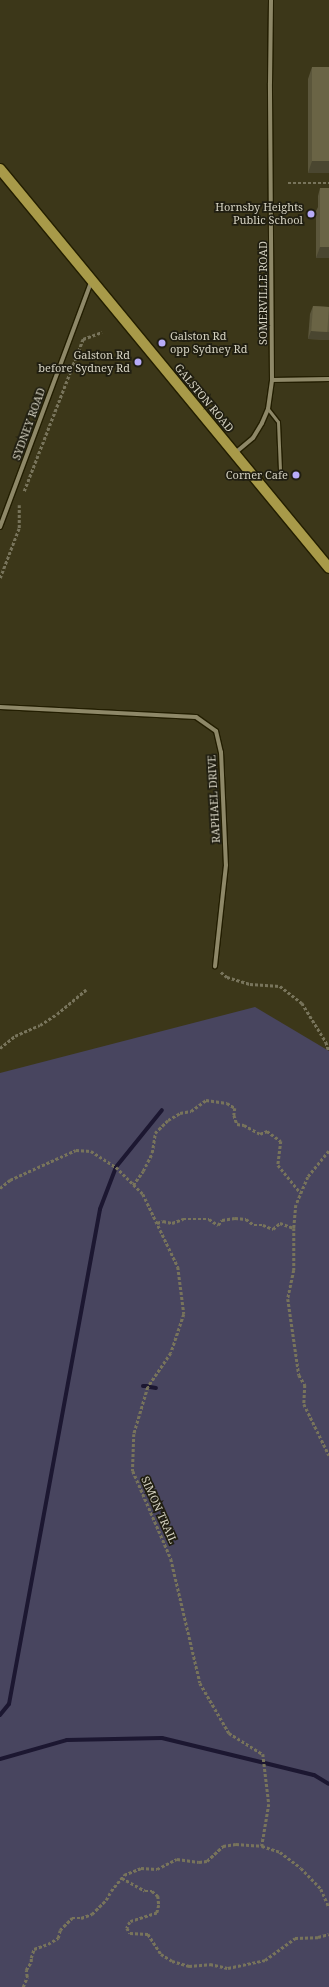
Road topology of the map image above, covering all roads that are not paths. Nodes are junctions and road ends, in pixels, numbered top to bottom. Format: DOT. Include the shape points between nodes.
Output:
graph roads {
  1 [pos="271,0"];
  2 [pos="0,169"];
  3 [pos="91,282"];
  4 [pos="329,379"];
  5 [pos="272,380"];
  6 [pos="268,409"];
  7 [pos="235,454"];
  8 [pos="280,470"];
  9 [pos="0,527"];
  10 [pos="329,568"];
  11 [pos="0,708"];
  12 [pos="215,966"];
  1 -- 5 [label="street, SOMERVILLE ROAD"];
  2 -- 3 [label="main road, GALSTON ROAD"];
  3 -- 7 [label="main road, GALSTON ROAD"];
  3 -- 9 [label="street, SYDNEY ROAD"];
  4 -- 5 [label="street"];
  5 -- 6 [label="street, SOMERVILLE ROAD"];
  6 -- 7 [label="street, SOMERVILLE ROAD" via="253,438"];
  6 -- 8 [label="lane" via="278,422"];
  7 -- 10 [label="main road, GALSTON ROAD"];
  11 -- 12 [label="street, RAPHAEL DRIVE" via="196,716 216,731 221,752 226,865"];
}
